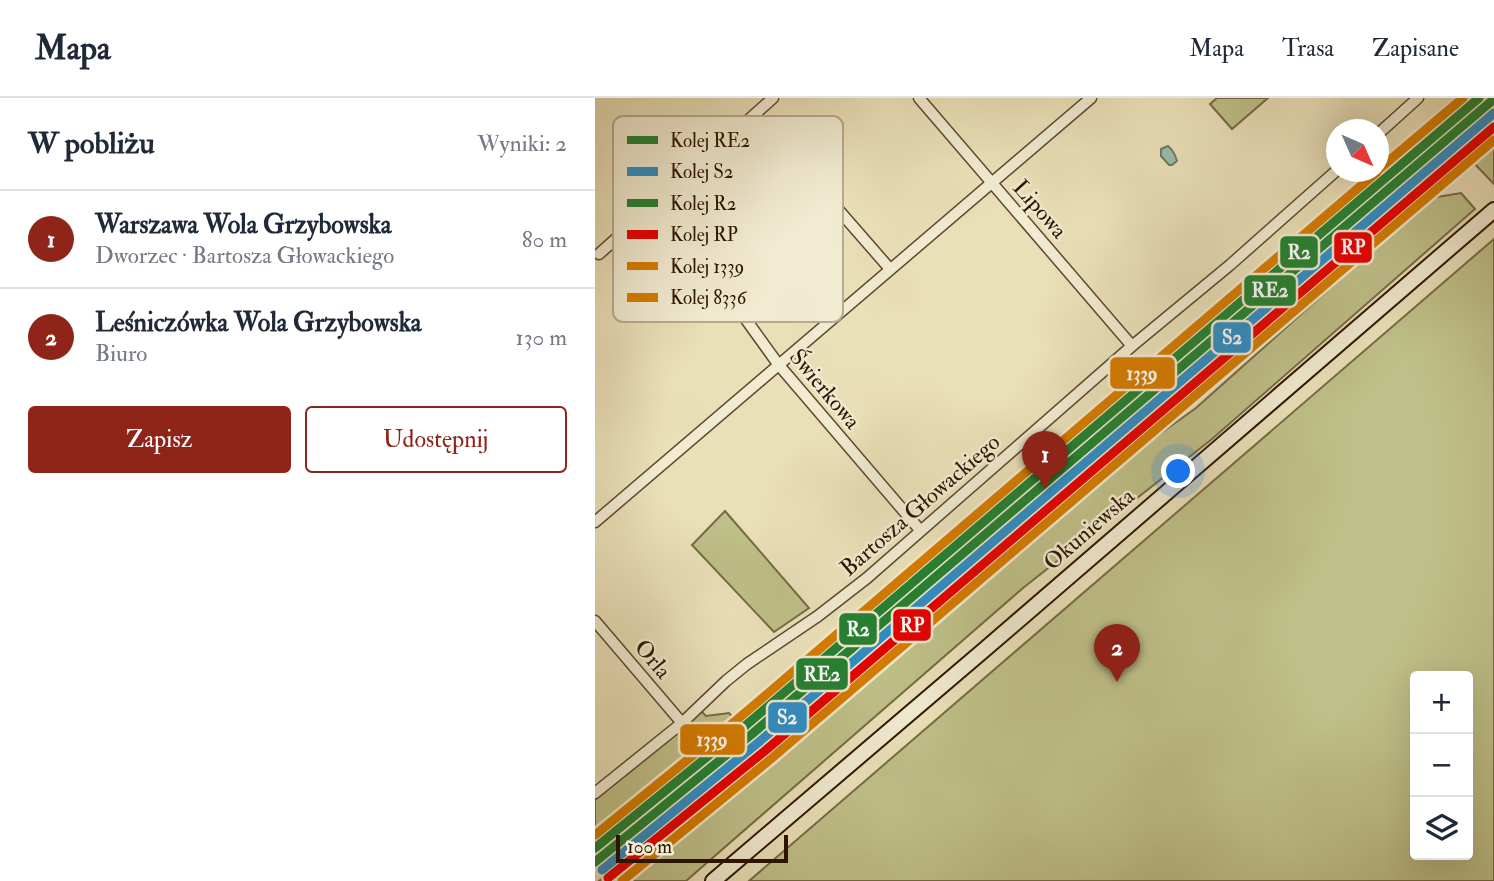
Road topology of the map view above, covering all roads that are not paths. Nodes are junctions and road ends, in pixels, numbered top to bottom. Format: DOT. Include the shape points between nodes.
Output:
graph roads {
  1 [pos="773,98"];
  2 [pos="919,98"];
  3 [pos="1091,98"];
  4 [pos="1417,98"];
  5 [pos="755,114"];
  6 [pos="1389,124"];
  7 [pos="1326,180"];
  8 [pos="992,184"];
  9 [pos="1494,210"];
  10 [pos="843,216"];
  11 [pos="613,242"];
  12 [pos="599,254"];
  13 [pos="890,270"];
  14 [pos="843,309"];
  15 [pos="748,322"];
  16 [pos="828,322"];
  17 [pos="1132,345"];
  18 [pos="778,364"];
  19 [pos="595,522"];
  20 [pos="920,530"];
  21 [pos="595,621"];
  22 [pos="682,723"];
  23 [pos="595,793"];
  24 [pos="713,881"];
  1 -- 5 [label="street"];
  2 -- 8 [label="street, Lipowa"];
  3 -- 8 [label="street"];
  4 -- 6 [label="street"];
  7 -- 17 [label="street, Bartosza Głowackiego"];
  8 -- 13 [label="street"];
  8 -- 17 [label="street, Lipowa"];
  9 -- 24 [label="main road, Okuniewska"];
  10 -- 13 [label="street"];
  11 -- 12 [label="street"];
  13 -- 14 [label="street"];
  15 -- 18 [label="street, Świerkowa"];
  16 -- 18 [label="street"];
  17 -- 20 [label="street, Bartosza Głowackiego"];
  18 -- 19 [label="street"];
  18 -- 20 [label="street, Świerkowa"];
  20 -- 22 [label="street, Bartosza Głowackiego" via="844,596 726,681"];
  21 -- 22 [label="street, Orla"];
  22 -- 23 [label="street, Bartosza Głowackiego"];
}
